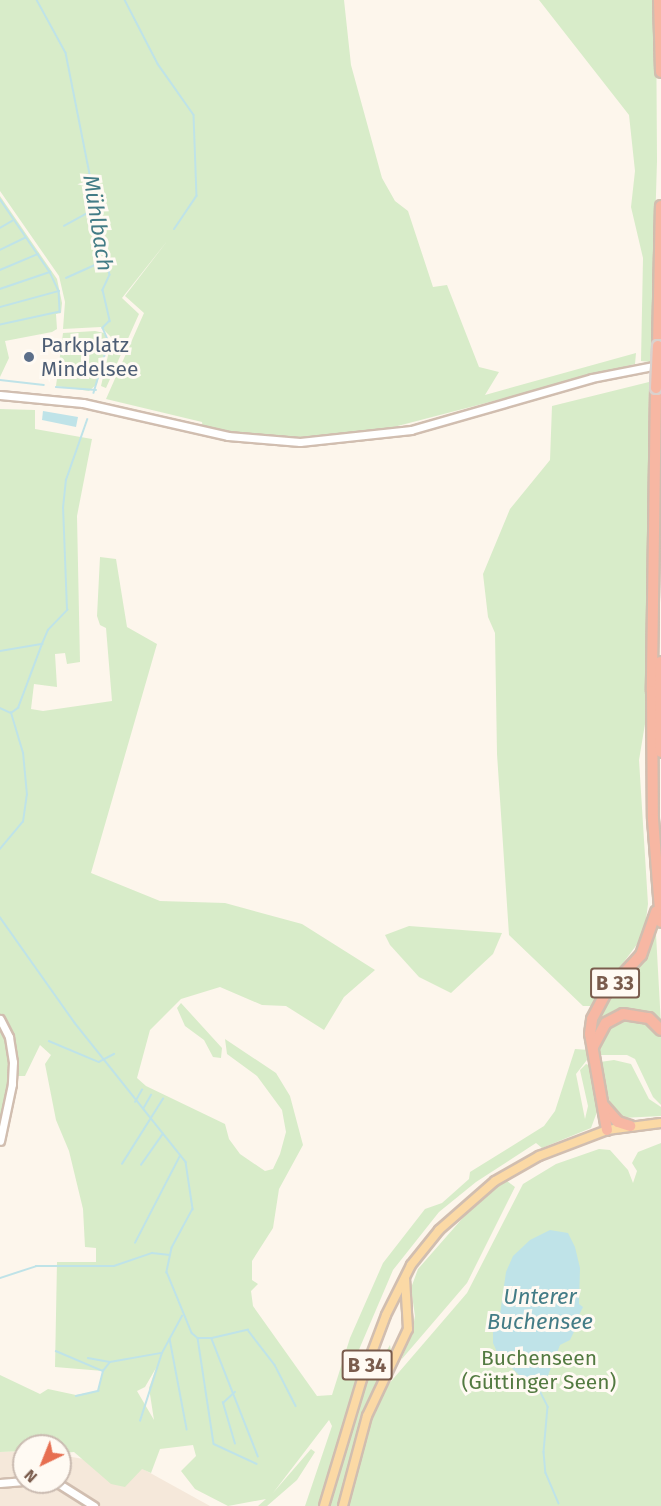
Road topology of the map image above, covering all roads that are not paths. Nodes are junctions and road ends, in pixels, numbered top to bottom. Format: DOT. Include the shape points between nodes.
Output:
graph roads {
  1 [pos="659,0"];
  2 [pos="661,72"];
  3 [pos="661,206"];
  4 [pos="661,364"];
  5 [pos="0,395"];
  6 [pos="661,578"];
  7 [pos="661,752"];
  8 [pos="658,921"];
  9 [pos="0,1019"];
  10 [pos="661,1030"];
  11 [pos="592,1050"];
  12 [pos="601,1100"];
  13 [pos="661,1124"];
  14 [pos="630,1126"];
  15 [pos="607,1130"];
  16 [pos="0,1141"];
  17 [pos="406,1275"];
  18 [pos="72,1492"];
  19 [pos="94,1506"];
  20 [pos="324,1506"];
  21 [pos="343,1506"];
  1 -- 2 [label="highway"];
  3 -- 8 [label="highway, B 33, bridge" via="652,691"];
  4 -- 5 [label="street" via="592,378 411,430 300,442 228,436 84,404"];
  6 -- 7 [label="highway"];
  8 -- 11 [label="highway, B 33" via="641,955 594,1011"];
  9 -- 16 [label="street" via="9,1037 13,1062"];
  10 -- 11 [label="highway, B 33" via="649,1018 623,1014 601,1029"];
  11 -- 12 [label="highway, B 33"];
  12 -- 14 [label="highway" via="611,1116"];
  12 -- 15 [label="highway"];
  13 -- 14 [label="main road, B 34"];
  14 -- 15 [label="main road, B 34"];
  15 -- 17 [label="main road, B 34" via="539,1156 495,1181 439,1230"];
  17 -- 20 [label="main road, B 34" via="362,1379"];
  17 -- 21 [label="main road" via="408,1329 367,1416"];
  18 -- 19 [label="street"];
}
